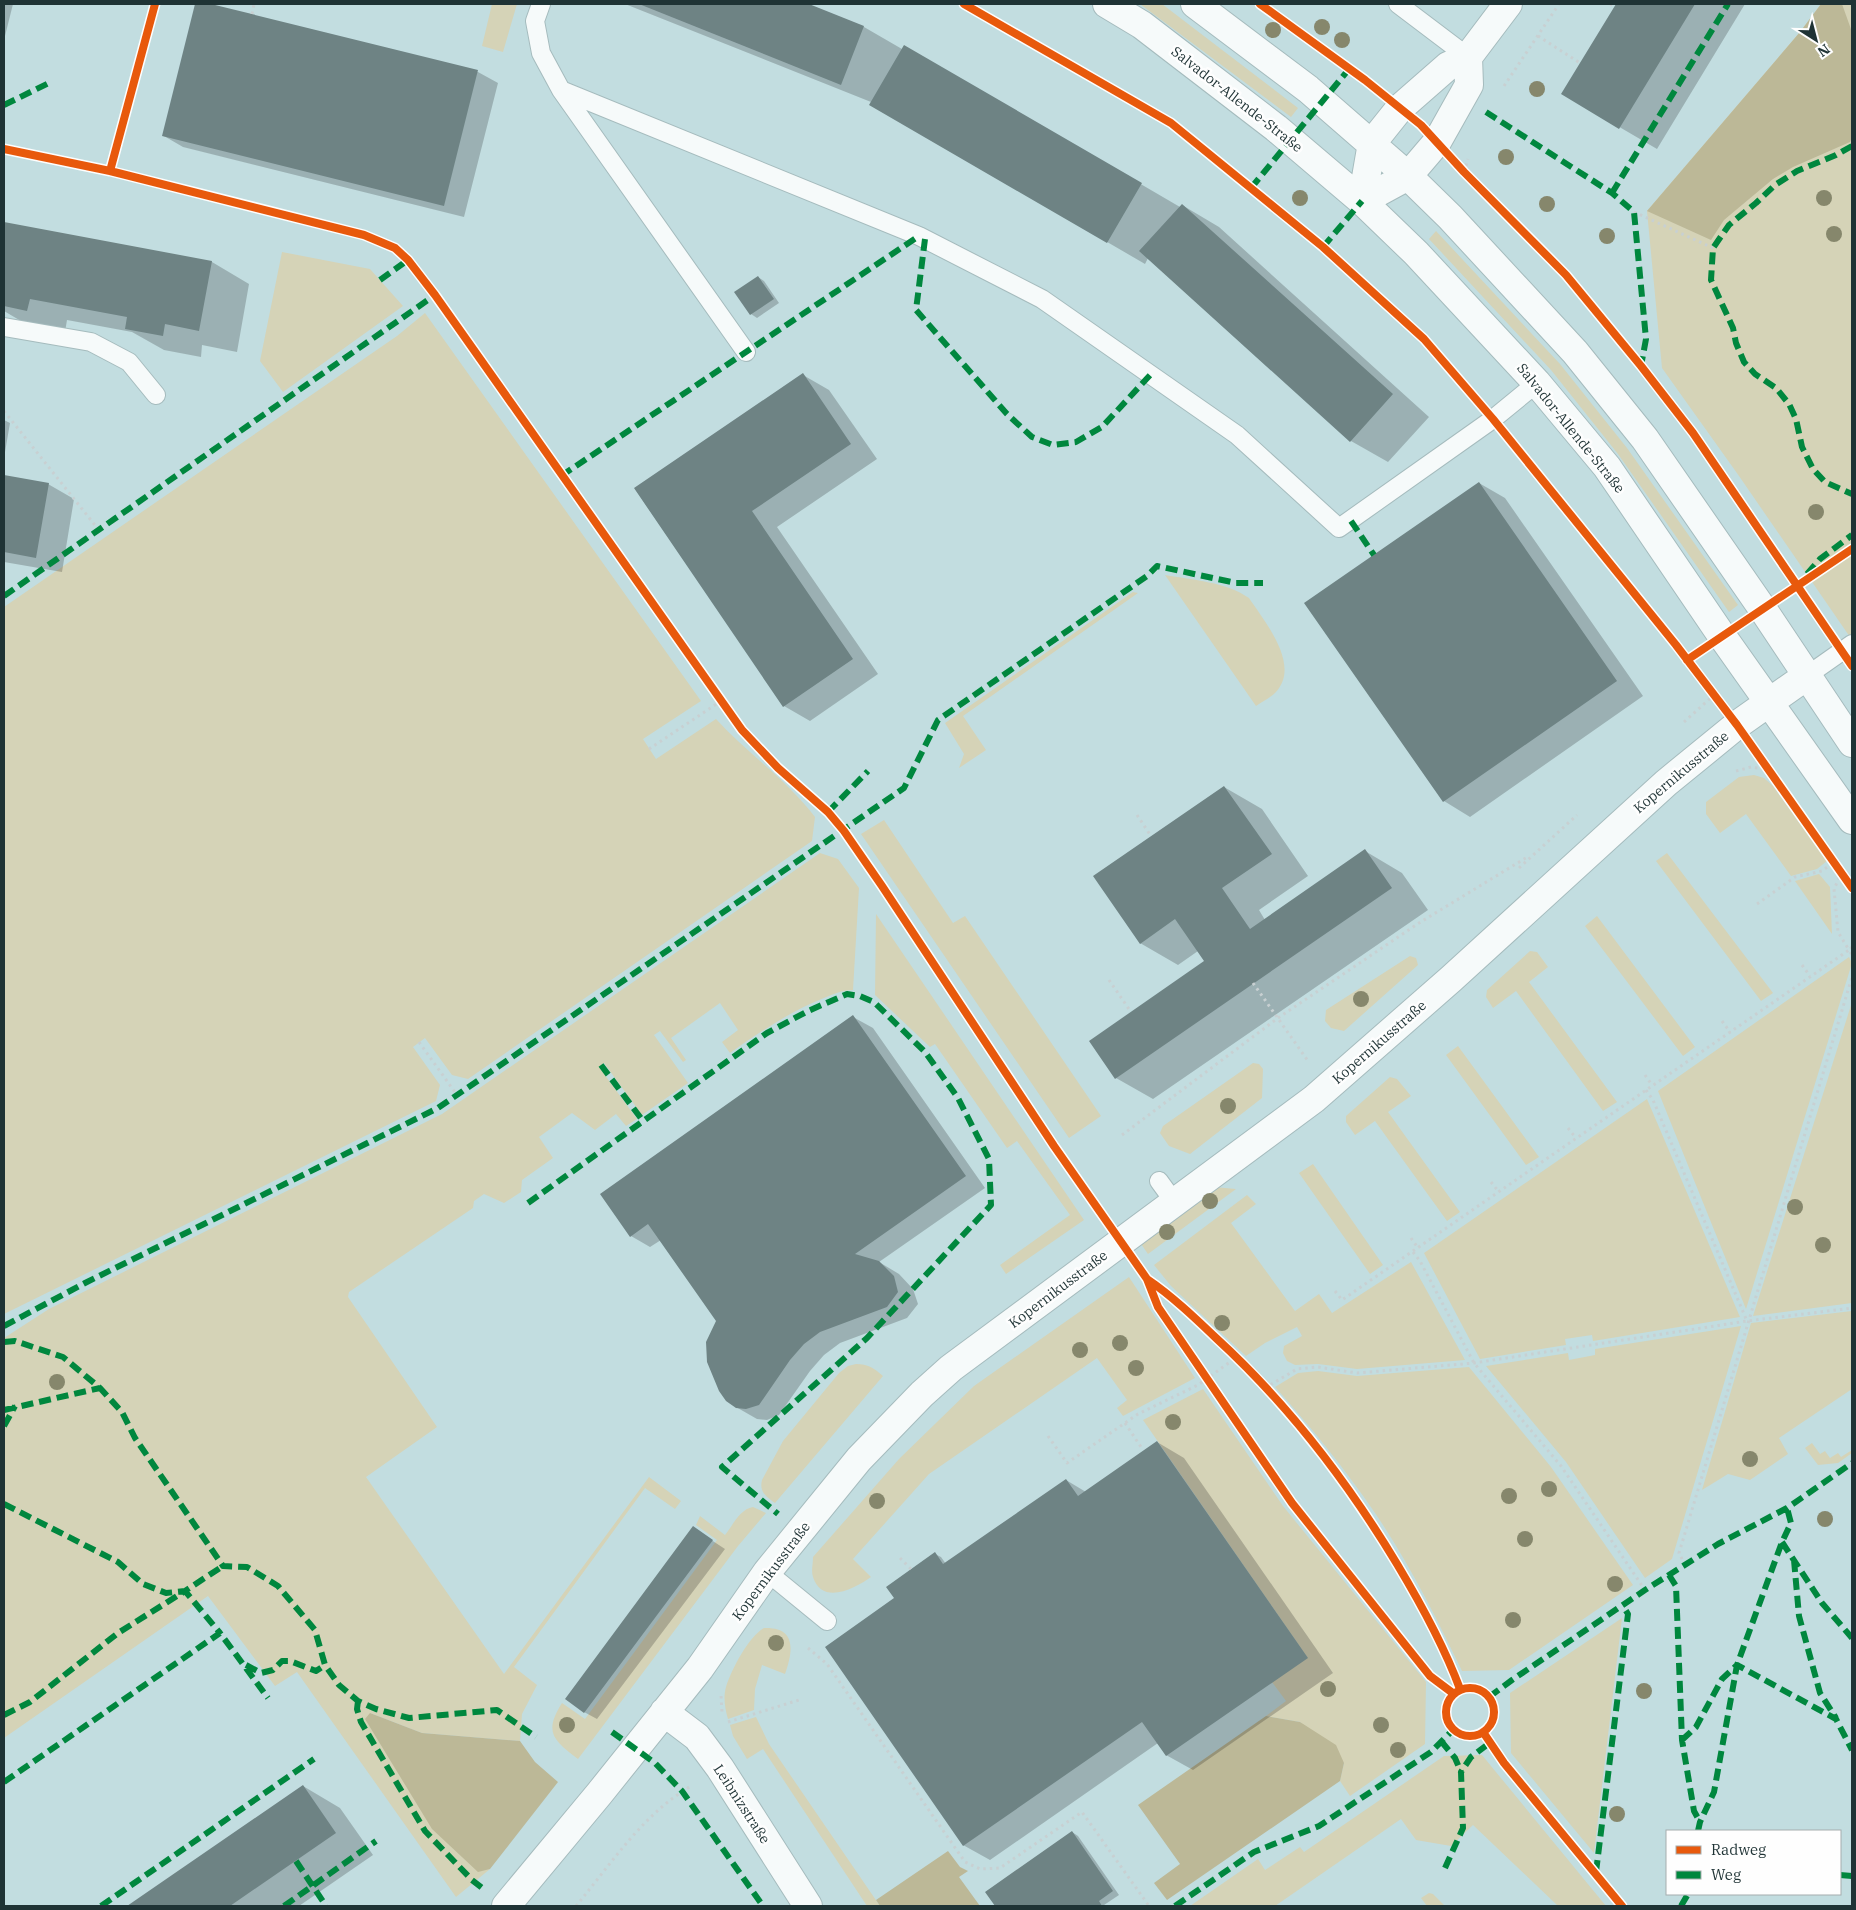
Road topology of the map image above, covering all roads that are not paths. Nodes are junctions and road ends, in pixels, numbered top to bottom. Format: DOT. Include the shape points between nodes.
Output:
graph roads {
  1 [pos="541,4"];
  2 [pos="1107,4"];
  3 [pos="1195,4"];
  4 [pos="1398,4"];
  5 [pos="1508,4"];
  6 [pos="1468,57"];
  7 [pos="561,90"];
  8 [pos="1372,143"];
  9 [pos="1408,176"];
  10 [pos="1362,201"];
  11 [pos="4,327"];
  12 [pos="746,352"];
  13 [pos="1537,383"];
  14 [pos="156,395"];
  15 [pos="1852,644"];
  16 [pos="1808,676"];
  17 [pos="1769,703"];
  18 [pos="1852,743"];
  19 [pos="1852,820"];
  20 [pos="767,1572"];
  21 [pos="827,1621"];
  22 [pos="664,1712"];
  23 [pos="506,1906"];
  24 [pos="808,1906"];
  1 -- 7 [label="lane" via="536,21 541,53"];
  2 -- 10 [label="street, Salvador-Allende-Straße" via="1142,25 1276,128"];
  3 -- 8 [label="street" via="1308,89"];
  4 -- 6 [label="lane"];
  5 -- 6 [label="street"];
  6 -- 8 [label="street" via="1448,66 1400,108"];
  6 -- 9 [label="street" via="1468,85 1437,142"];
  7 -- 12 [label="lane"];
  7 -- 13 [label="lane" via="919,236 1042,299 1237,435 1340,528 1493,419"];
  8 -- 9 [label="street"];
  8 -- 10 [label="street"];
  9 -- 10 [label="street"];
  9 -- 16 [label="street" via="1575,352 1645,439"];
  10 -- 13 [label="street, Salvador-Allende-Straße"];
  11 -- 14 [label="lane" via="92,342 129,362"];
  13 -- 17 [label="street, Salvador-Allende-Straße" via="1607,468"];
  15 -- 16 [label="lane"];
  16 -- 17 [label="street"];
  16 -- 18 [label="street"];
  17 -- 19 [label="street, Salvador-Allende-Straße"];
  17 -- 20 [label="street, Kopernikusstraße" via="1666,783 1314,1099 1167,1192 951,1368 859,1460"];
  20 -- 21 [label="lane"];
  20 -- 22 [label="street, Kopernikusstraße" via="700,1668"];
  22 -- 23 [label="street, Kopernikusstraße"];
  22 -- 24 [label="street, Leibnizstraße" via="697,1737"];
}
